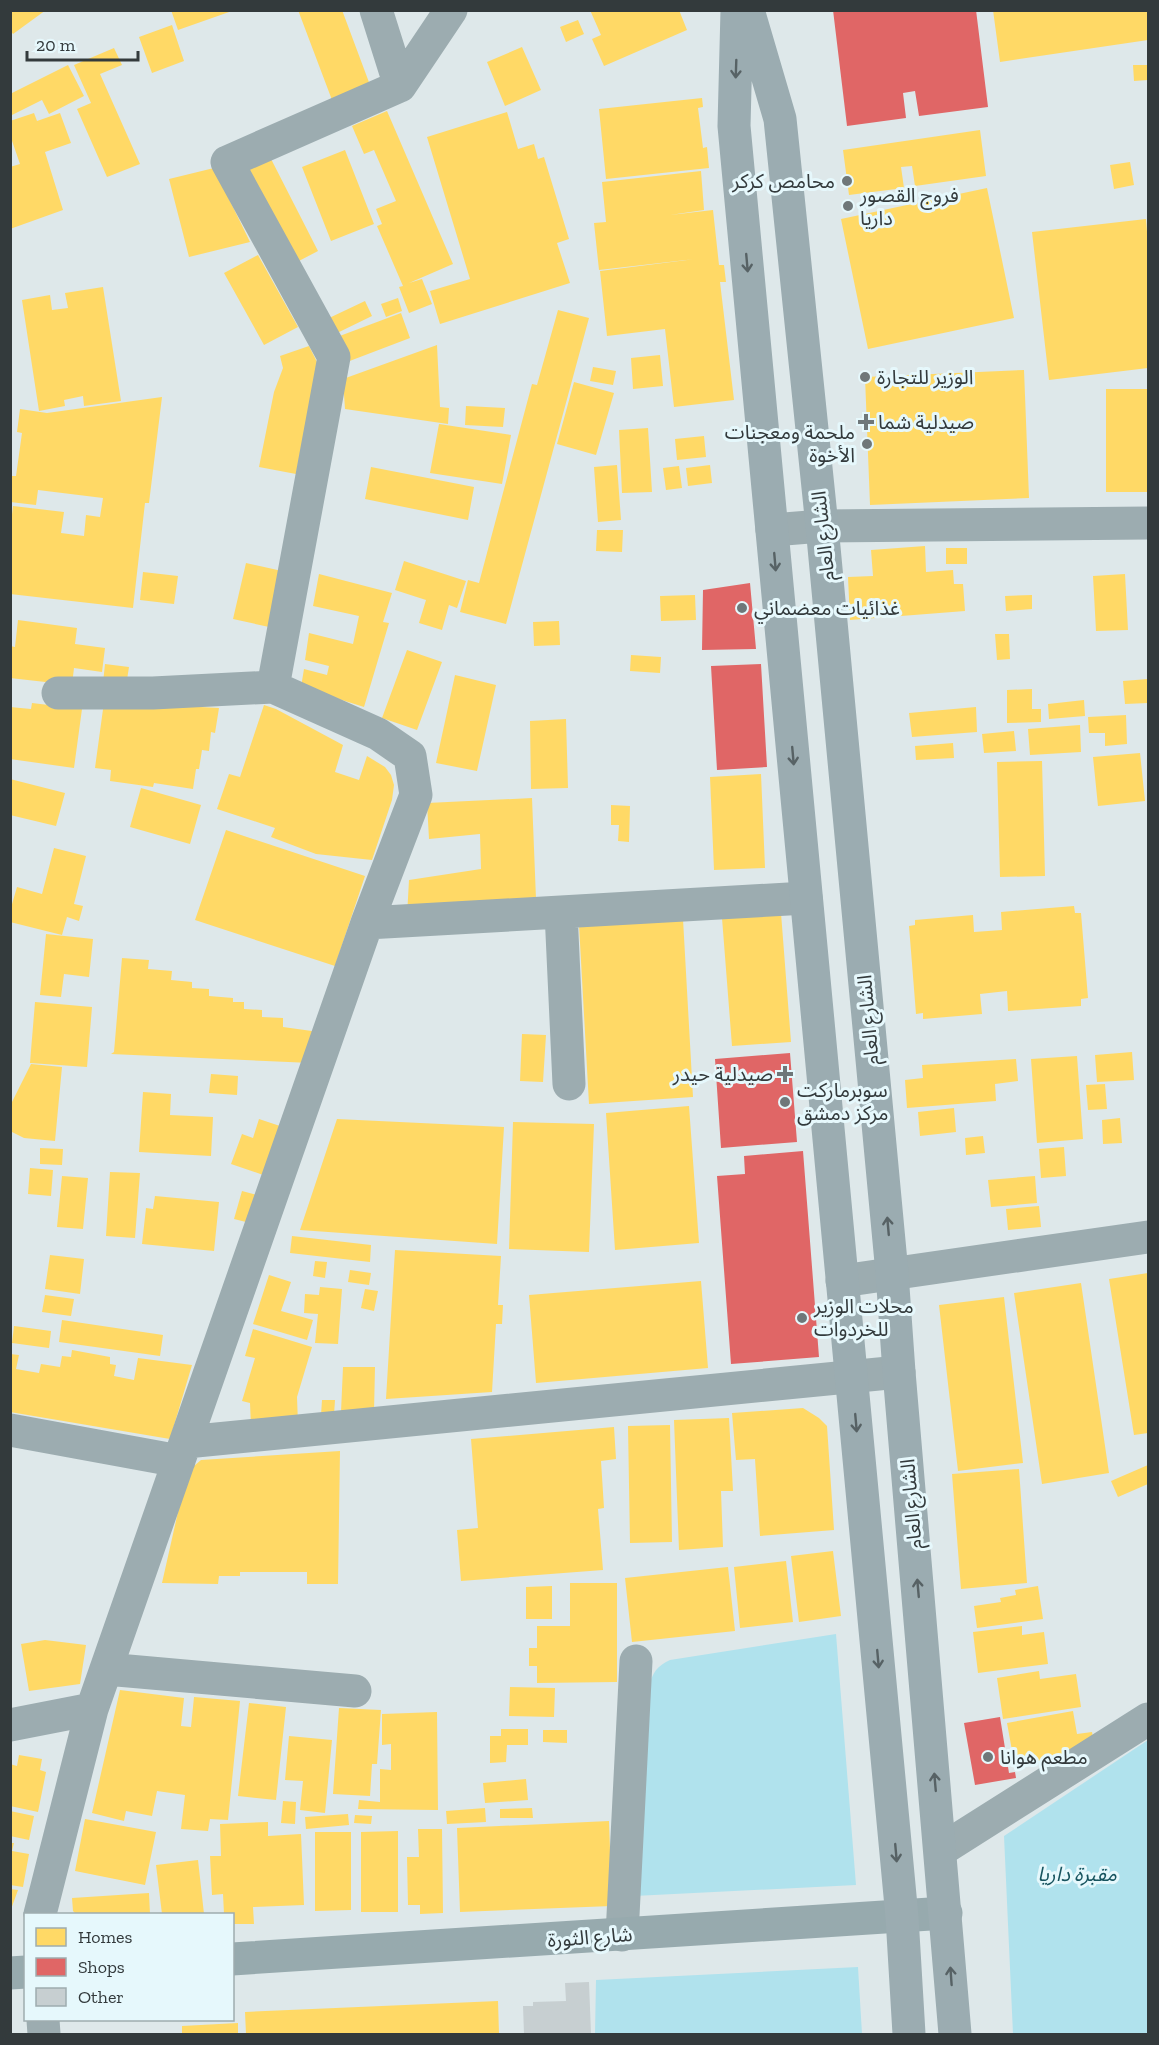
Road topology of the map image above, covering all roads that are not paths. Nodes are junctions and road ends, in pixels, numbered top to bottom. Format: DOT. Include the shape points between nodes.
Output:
graph roads {
  1 [pos="376,10"];
  2 [pos="451,10"];
  3 [pos="737,10"];
  4 [pos="748,10"];
  5 [pos="400,86"];
  6 [pos="1149,523"];
  7 [pos="822,526"];
  8 [pos="772,530"];
  9 [pos="273,687"];
  10 [pos="58,693"];
  11 [pos="806,898"];
  12 [pos="561,912"];
  13 [pos="367,923"];
  14 [pos="568,1084"];
  15 [pos="1149,1237"];
  16 [pos="892,1273"];
  17 [pos="842,1281"];
  18 [pos="899,1372"];
  19 [pos="852,1377"];
  20 [pos="10,1430"];
  21 [pos="183,1452"];
  22 [pos="636,1661"];
  23 [pos="106,1669"];
  24 [pos="355,1691"];
  25 [pos="92,1708"];
  26 [pos="1149,1719"];
  27 [pos="10,1725"];
  28 [pos="941,1850"];
  29 [pos="40,1913"];
  30 [pos="946,1913"];
  31 [pos="903,1917"];
  32 [pos="622,1935"];
  33 [pos="234,1959"];
  34 [pos="909,2034"];
  35 [pos="956,2034"];
  1 -- 5 [label="street"];
  2 -- 5 [label="street"];
  3 -- 8 [label="main road, one-way" via="734,126"];
  4 -- 7 [label="main road, الشارع العام" via="780,119"];
  5 -- 9 [label="street" via="227,162 334,357"];
  6 -- 7 [label="street"];
  7 -- 8 [label="street"];
  16 -- 7 [label="main road, الشارع العام, one-way"];
  8 -- 11 [label="main road, one-way"];
  9 -- 10 [label="street"];
  9 -- 13 [label="street" via="378,734 410,756 416,795"];
  11 -- 12 [label="street"];
  11 -- 17 [label="main road"];
  12 -- 13 [label="street"];
  12 -- 14 [label="street"];
  13 -- 21 [label="street"];
  15 -- 16 [label="street"];
  16 -- 17 [label="street"];
  16 -- 18 [label="main road, الشارع العام"];
  17 -- 19 [label="main road"];
  18 -- 19 [label="street"];
  28 -- 18 [label="main road, الشارع العام, one-way"];
  19 -- 21 [label="street"];
  19 -- 31 [label="main road, one-way"];
  20 -- 21 [label="street"];
  21 -- 23 [label="street"];
  22 -- 32 [label="street"];
  23 -- 24 [label="street"];
  23 -- 25 [label="street"];
  25 -- 27 [label="street"];
  25 -- 29 [label="street"];
  26 -- 28 [label="street"];
  28 -- 30 [label="main road, الشارع العام"];
  30 -- 31 [label="main road, شارع الثورة"];
  35 -- 30 [label="main road, الشارع العام, one-way"];
  31 -- 32 [label="main road, شارع الثورة"];
  31 -- 34 [label="main road"];
  32 -- 33 [label="main road, شارع الثورة"];
}
